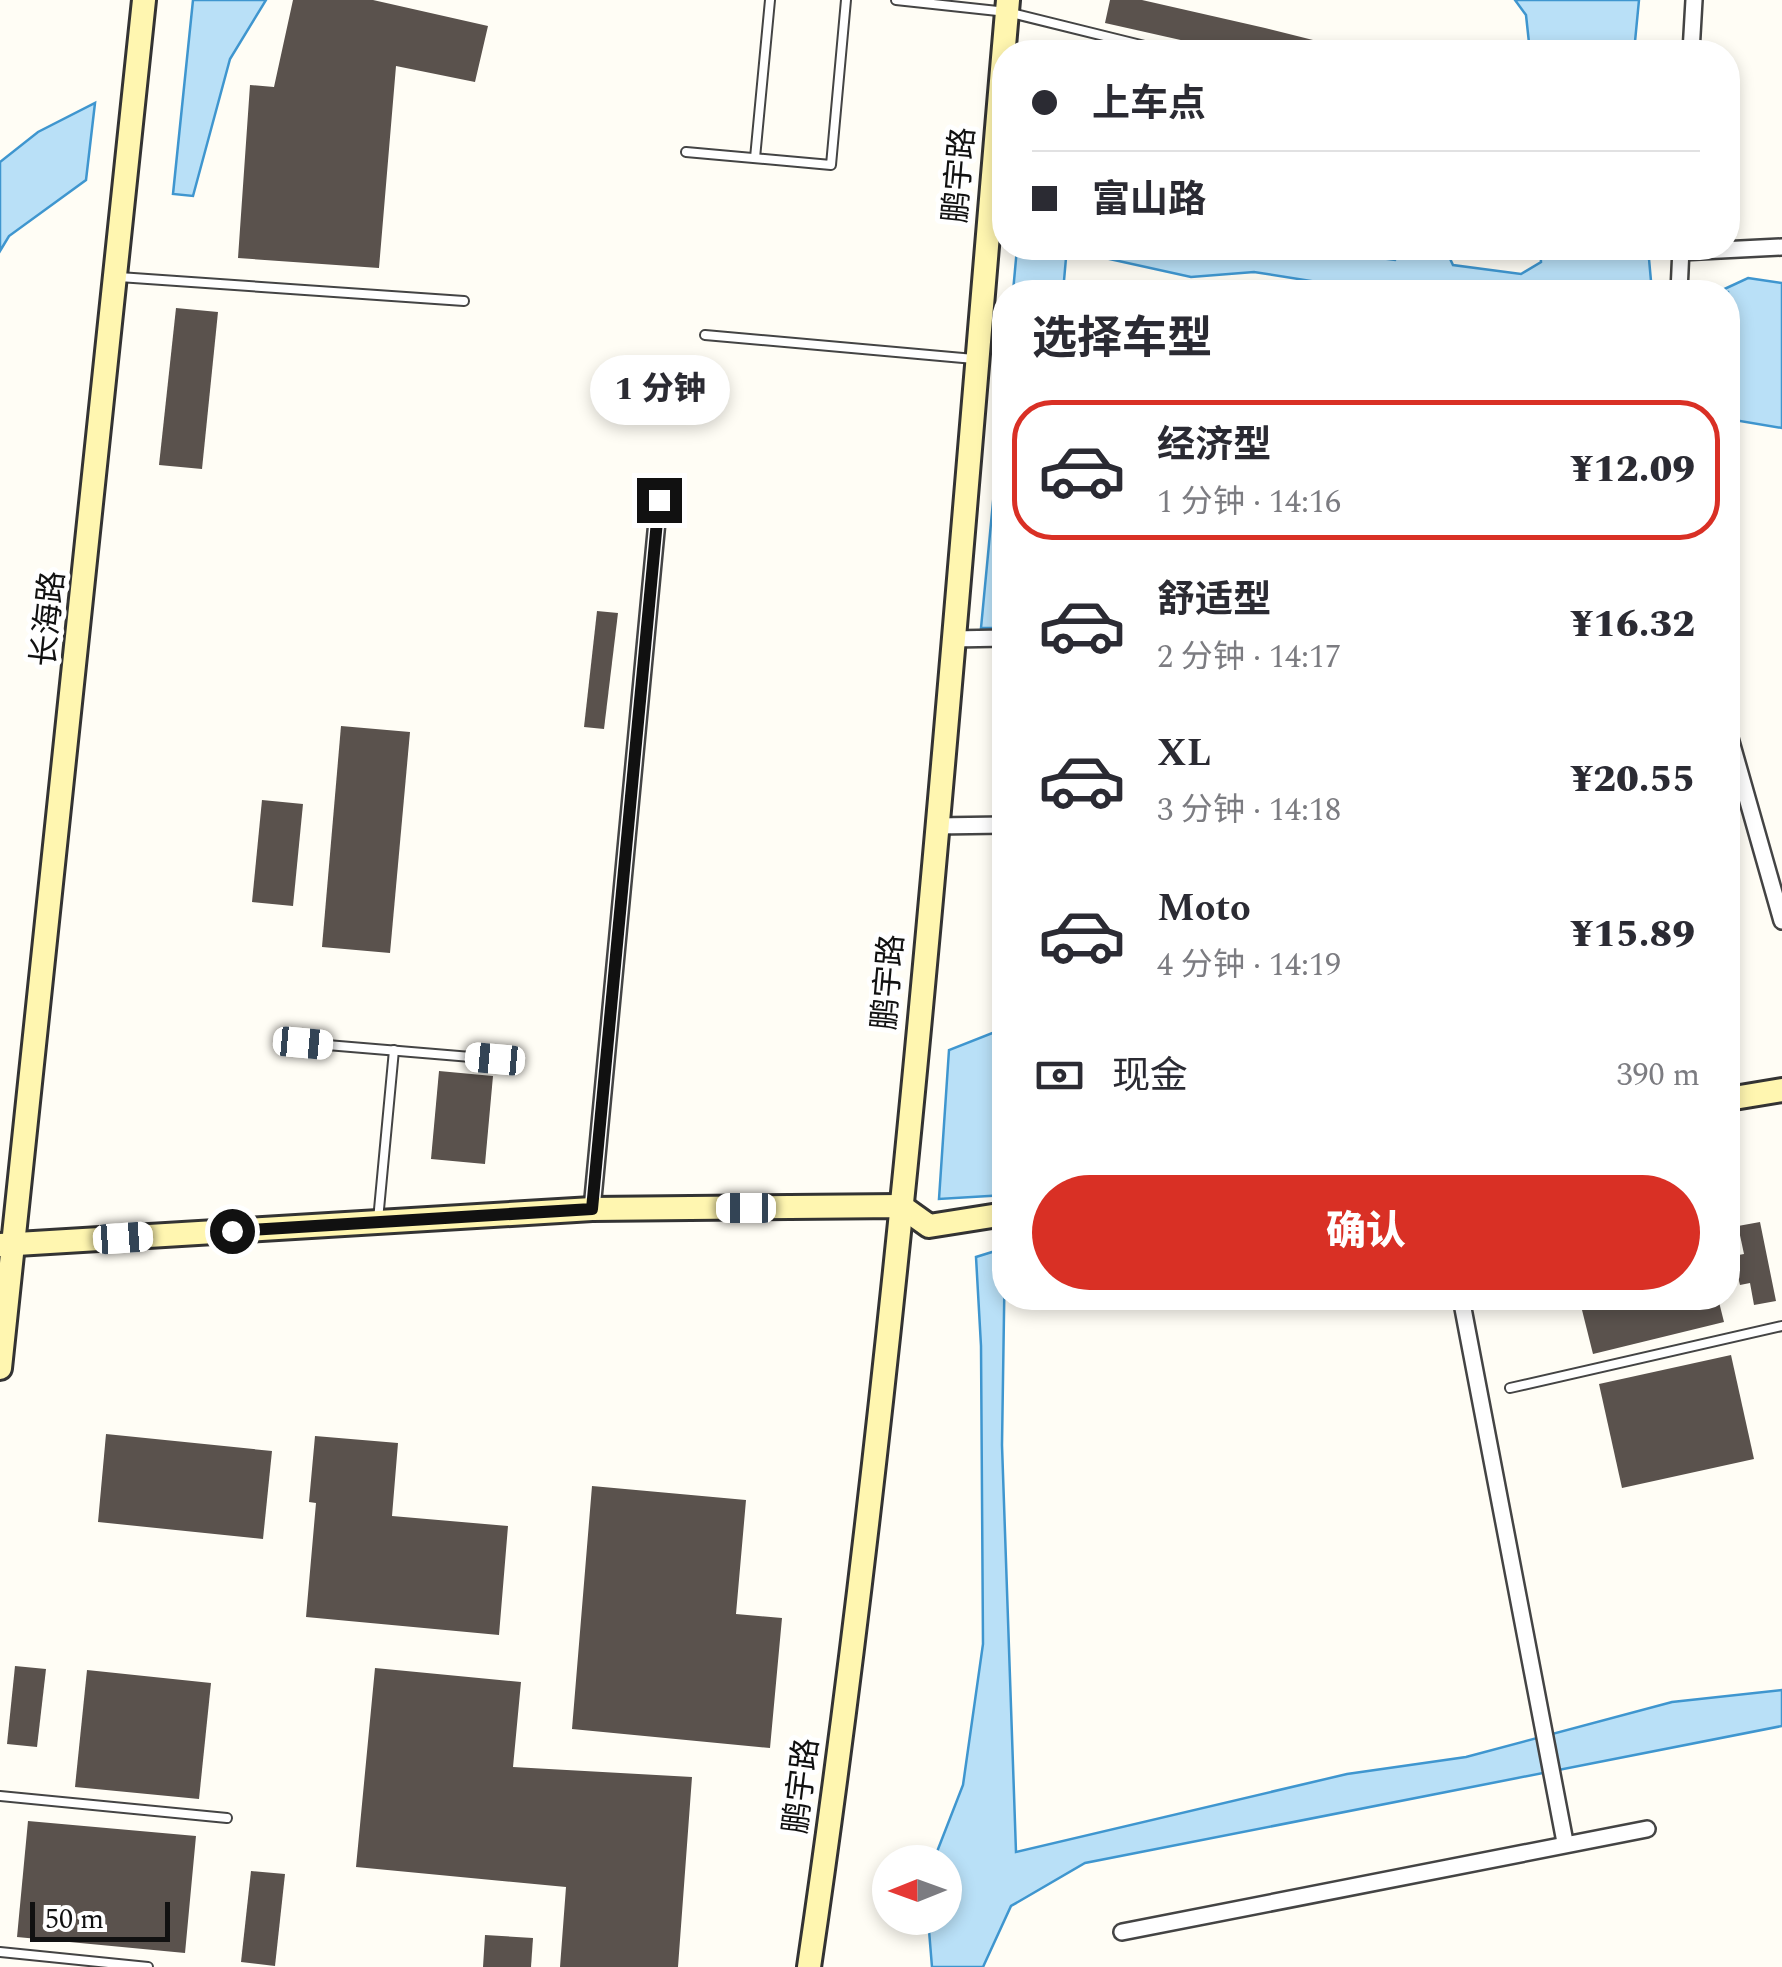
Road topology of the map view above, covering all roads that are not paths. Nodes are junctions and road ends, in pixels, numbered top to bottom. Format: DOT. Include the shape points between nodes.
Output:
graph roads {
  1 [pos="144,0"];
  2 [pos="770,0"];
  3 [pos="846,0"];
  4 [pos="896,0"];
  5 [pos="1694,0"];
  6 [pos="1008,6"];
  7 [pos="1005,40"];
  8 [pos="1127,40"];
  9 [pos="1692,40"];
  10 [pos="686,152"];
  11 [pos="756,158"];
  12 [pos="992,182"];
  13 [pos="1782,247"];
  14 [pos="1740,248"];
  15 [pos="117,277"];
  16 [pos="464,301"];
  17 [pos="705,335"];
  18 [pos="976,359"];
  19 [pos="659,500"];
  20 [pos="992,638"];
  21 [pos="952,639"];
  22 [pos="1740,773"];
  23 [pos="992,825"];
  24 [pos="935,826"];
  25 [pos="1782,921"];
  26 [pos="303,1043"];
  27 [pos="394,1050"];
  28 [pos="495,1059"];
  29 [pos="1782,1090"];
  30 [pos="1740,1097"];
  31 [pos="901,1206"];
  32 [pos="592,1209"];
  33 [pos="992,1216"];
  34 [pos="378,1222"];
  35 [pos="7,1245"];
  36 [pos="1462,1310"];
  37 [pos="1782,1326"];
  38 [pos="0,1368"];
  39 [pos="1510,1388"];
  40 [pos="0,1796"];
  41 [pos="227,1818"];
  42 [pos="1647,1829"];
  43 [pos="1565,1842"];
  44 [pos="1122,1932"];
  45 [pos="0,1952"];
  46 [pos="148,1967"];
  47 [pos="809,1967"];
  1 -- 15 [label="street, 长海路"];
  2 -- 11 [label="lane"];
  3 -- 11 [label="lane" via="831,165"];
  4 -- 6 [label="lane"];
  5 -- 9 [label="street"];
  6 -- 7 [label="street, 鹏宇路"];
  6 -- 8 [label="lane"];
  10 -- 11 [label="lane"];
  12 -- 18 [label="street, 鹏宇路"];
  13 -- 14 [label="street"];
  15 -- 16 [label="lane"];
  15 -- 35 [label="street, 长海路"];
  17 -- 18 [label="lane"];
  18 -- 21 [label="street, 鹏宇路"];
  19 -- 32 [label="street"];
  20 -- 21 [label="street"];
  21 -- 24 [label="street, 鹏宇路"];
  22 -- 25 [label="street"];
  23 -- 24 [label="street"];
  24 -- 31 [label="street, 鹏宇路"];
  26 -- 27 [label="lane"];
  27 -- 28 [label="lane"];
  27 -- 34 [label="lane"];
  29 -- 30 [label="street"];
  31 -- 32 [label="street"];
  31 -- 33 [label="street" via="928,1226"];
  31 -- 47 [label="street, 鹏宇路"];
  32 -- 34 [label="street"];
  34 -- 35 [label="street"];
  35 -- 38 [label="street, 长海路"];
  36 -- 43 [label="street"];
  37 -- 39 [label="lane"];
  40 -- 41 [label="lane"];
  42 -- 43 [label="street"];
  43 -- 44 [label="street"];
  45 -- 46 [label="lane"];
}
